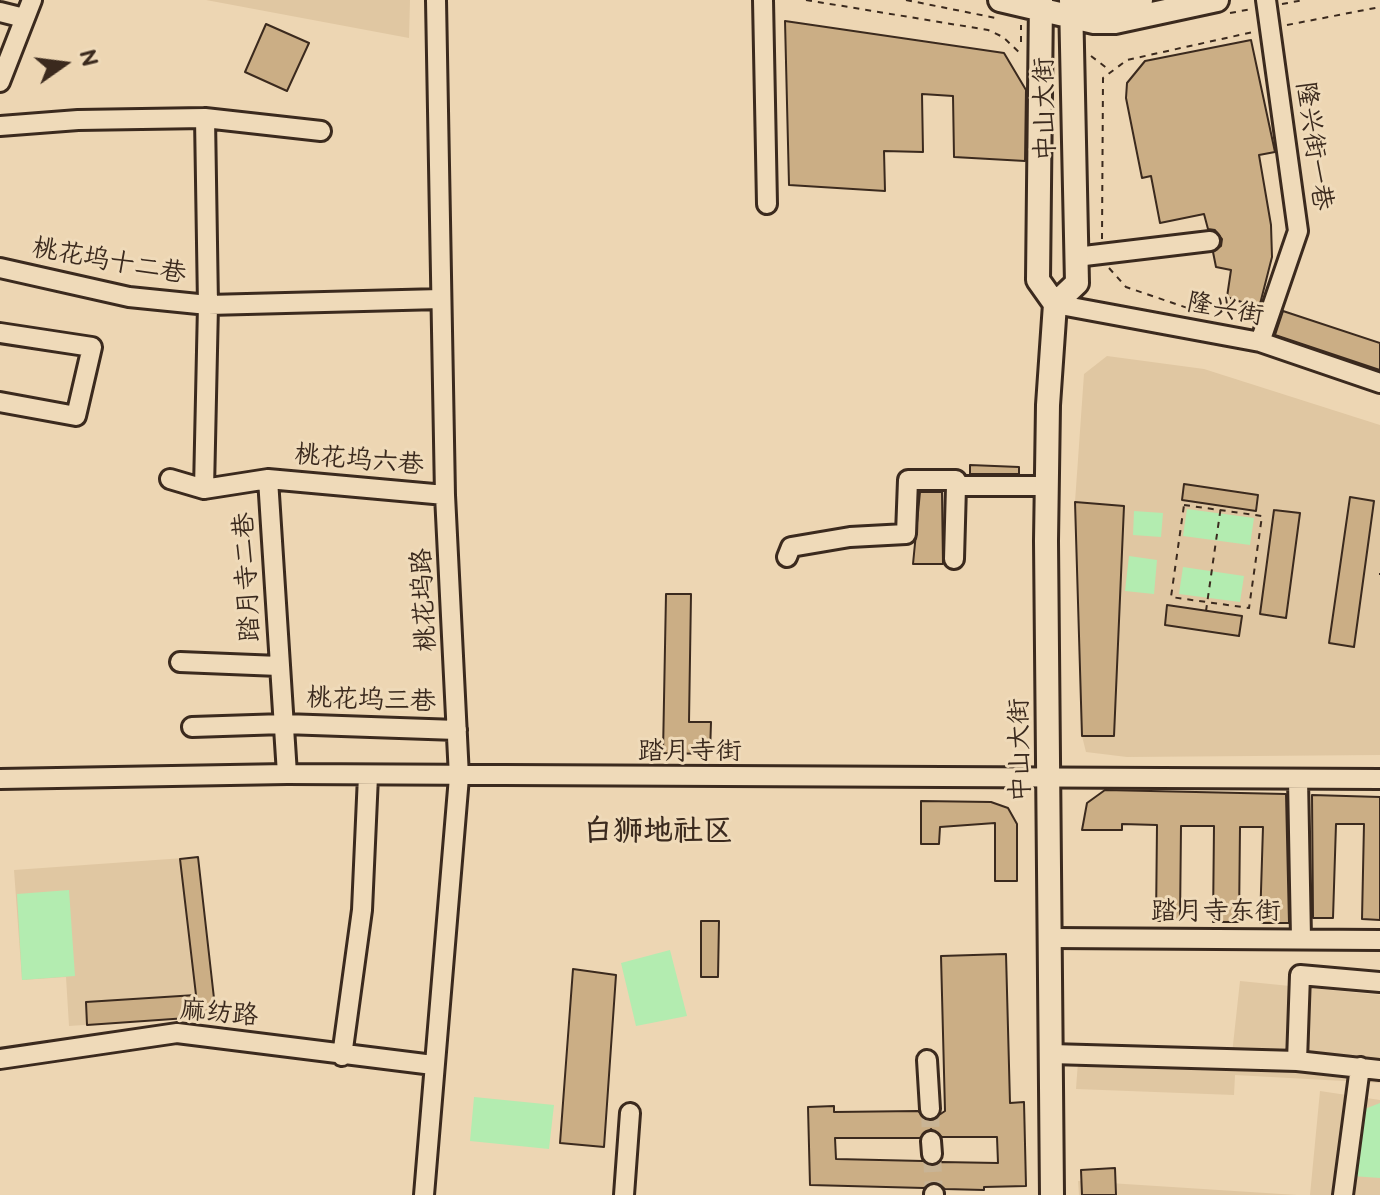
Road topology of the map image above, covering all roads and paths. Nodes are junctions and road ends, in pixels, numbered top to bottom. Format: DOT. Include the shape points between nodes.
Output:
graph roads {
  1 [pos="32,0"];
  2 [pos="436,0"];
  3 [pos="763,0"];
  4 [pos="806,0"];
  5 [pos="906,0"];
  6 [pos="1141,0"];
  7 [pos="1217,0"];
  8 [pos="1266,0"];
  9 [pos="1072,5"];
  10 [pos="1380,7"];
  11 [pos="1004,10"];
  12 [pos="0,12"];
  13 [pos="1037,15"];
  14 [pos="24,18"];
  15 [pos="1271,28"];
  16 [pos="1020,41"];
  17 [pos="1014,46"];
  18 [pos="1085,51"];
  19 [pos="1025,58"];
  20 [pos="1109,70"];
  21 [pos="0,82"];
  22 [pos="205,118"];
  23 [pos="0,126"];
  24 [pos="321,131"];
  25 [pos="767,204"];
  26 [pos="1210,241"];
  27 [pos="1104,254"];
  28 [pos="1076,257"];
  29 [pos="0,268"];
  30 [pos="441,299"];
  31 [pos="1055,304"];
  32 [pos="208,305"];
  33 [pos="1208,315"];
  34 [pos="0,333"];
  35 [pos="1260,342"];
  36 [pos="1380,383"];
  37 [pos="0,402"];
  38 [pos="170,479"];
  39 [pos="268,479"];
  40 [pos="956,486"];
  41 [pos="1047,486"];
  42 [pos="204,489"];
  43 [pos="445,495"];
  44 [pos="1220,508"];
  45 [pos="787,557"];
  46 [pos="954,559"];
  47 [pos="1207,602"];
  48 [pos="1206,611"];
  49 [pos="180,662"];
  50 [pos="279,666"];
  51 [pos="284,724"];
  52 [pos="192,727"];
  53 [pos="457,730"];
  54 [pos="287,774"];
  55 [pos="368,776"];
  56 [pos="459,777"];
  57 [pos="0,779"];
  58 [pos="1298,779"];
  59 [pos="1380,779"];
  60 [pos="1049,780"];
  61 [pos="1053,938"];
  62 [pos="1301,938"];
  63 [pos="1380,940"];
  64 [pos="1380,982"];
  65 [pos="1051,1054"];
  66 [pos="342,1056"];
  67 [pos="0,1059"];
  68 [pos="927,1060"];
  69 [pos="1297,1061"];
  70 [pos="433,1065"];
  71 [pos="1360,1067"];
  72 [pos="1380,1070"];
  73 [pos="930,1109"];
  74 [pos="630,1113"];
  75 [pos="424,1195"];
  76 [pos="624,1195"];
  77 [pos="1052,1195"];
  78 [pos="1343,1195"];
  1 -- 14 [label="street"];
  2 -- 30 [label="street, 桃花坞路"];
  3 -- 25 [label="street"];
  4 -- 17 [label="path" via="988,30"];
  5 -- 11 [label="path"];
  6 -- 9 [label="main road"];
  7 -- 9 [label="main road" via="1115,22 1094,22"];
  8 -- 15 [label="street, 隆兴街一巷"];
  9 -- 13 [label="main road"];
  9 -- 28 [label="main road, 中山大街"];
  10 -- 15 [label="path"];
  11 -- 13 [label="main road"];
  12 -- 14 [label="street"];
  13 -- 31 [label="main road, 中山大街" via="1038,280"];
  14 -- 21 [label="street"];
  15 -- 20 [label="path" via="1142,55"];
  15 -- 35 [label="street, 隆兴街一巷" via="1298,231"];
  16 -- 17 [label="path"];
  17 -- 19 [label="path"];
  18 -- 20 [label="path"];
  20 -- 27 [label="path" via="1103,78 1100,110"];
  22 -- 23 [label="street"];
  22 -- 24 [label="street"];
  22 -- 32 [label="street, 踏月寺二巷"];
  26 -- 27 [label="street"];
  27 -- 28 [label="street"];
  27 -- 33 [label="path" via="1126,287"];
  28 -- 31 [label="main road, 中山大街" via="1077,283"];
  29 -- 32 [label="street, 桃花坞十二巷" via="129,297"];
  30 -- 32 [label="street, 桃花坞十二巷"];
  30 -- 43 [label="street, 桃花坞路"];
  31 -- 35 [label="street, 隆兴街"];
  31 -- 41 [label="main road, 中山大街"];
  32 -- 42 [label="street, 踏月寺二巷"];
  34 -- 37 [label="street" via="92,347 76,416"];
  35 -- 36 [label="street, 隆兴街"];
  38 -- 42 [label="street"];
  39 -- 42 [label="street, 踏月寺二巷"];
  39 -- 43 [label="street, 桃花坞六巷"];
  39 -- 50 [label="street, 踏月寺二巷"];
  40 -- 41 [label="street"];
  40 -- 45 [label="street" via="956,480 908,480 906,534 791,547"];
  40 -- 46 [label="street"];
  41 -- 60 [label="main road, 中山大街"];
  43 -- 53 [label="street, 桃花坞路"];
  44 -- 47 [label="path"];
  44 -- 47 [label="path" via="1184,505 1171,597"];
  44 -- 47 [label="path" via="1262,516 1249,608"];
  47 -- 48 [label="path"];
  49 -- 50 [label="street"];
  50 -- 51 [label="street, 踏月寺二巷"];
  51 -- 52 [label="street, 桃花坞三巷"];
  51 -- 53 [label="street, 桃花坞三巷"];
  51 -- 54 [label="street, 踏月寺二巷"];
  53 -- 56 [label="street, 桃花坞路"];
  54 -- 55 [label="street, 踏月寺街"];
  54 -- 57 [label="street, 踏月寺街"];
  55 -- 56 [label="street, 踏月寺街"];
  55 -- 66 [label="street" via="362,910"];
  56 -- 60 [label="street, 踏月寺街"];
  56 -- 70 [label="street, 桃花坞路"];
  58 -- 59 [label="street, 踏月寺街"];
  58 -- 60 [label="street, 踏月寺街"];
  58 -- 62 [label="street"];
  60 -- 61 [label="main road, 中山大街"];
  61 -- 62 [label="street, 踏月寺东街"];
  61 -- 65 [label="main road, 中山大街"];
  62 -- 63 [label="street, 踏月寺东街"];
  64 -- 69 [label="street" via="1300,975"];
  65 -- 69 [label="street"];
  65 -- 77 [label="main road, 中山大街"];
  66 -- 67 [label="street, 麻纺路" via="177,1033"];
  66 -- 70 [label="street, 麻纺路"];
  68 -- 73 [label="street"];
  69 -- 71 [label="street"];
  70 -- 75 [label="street, 桃花坞路"];
  71 -- 72 [label="street"];
  71 -- 78 [label="street"];
  74 -- 76 [label="street"];
}
